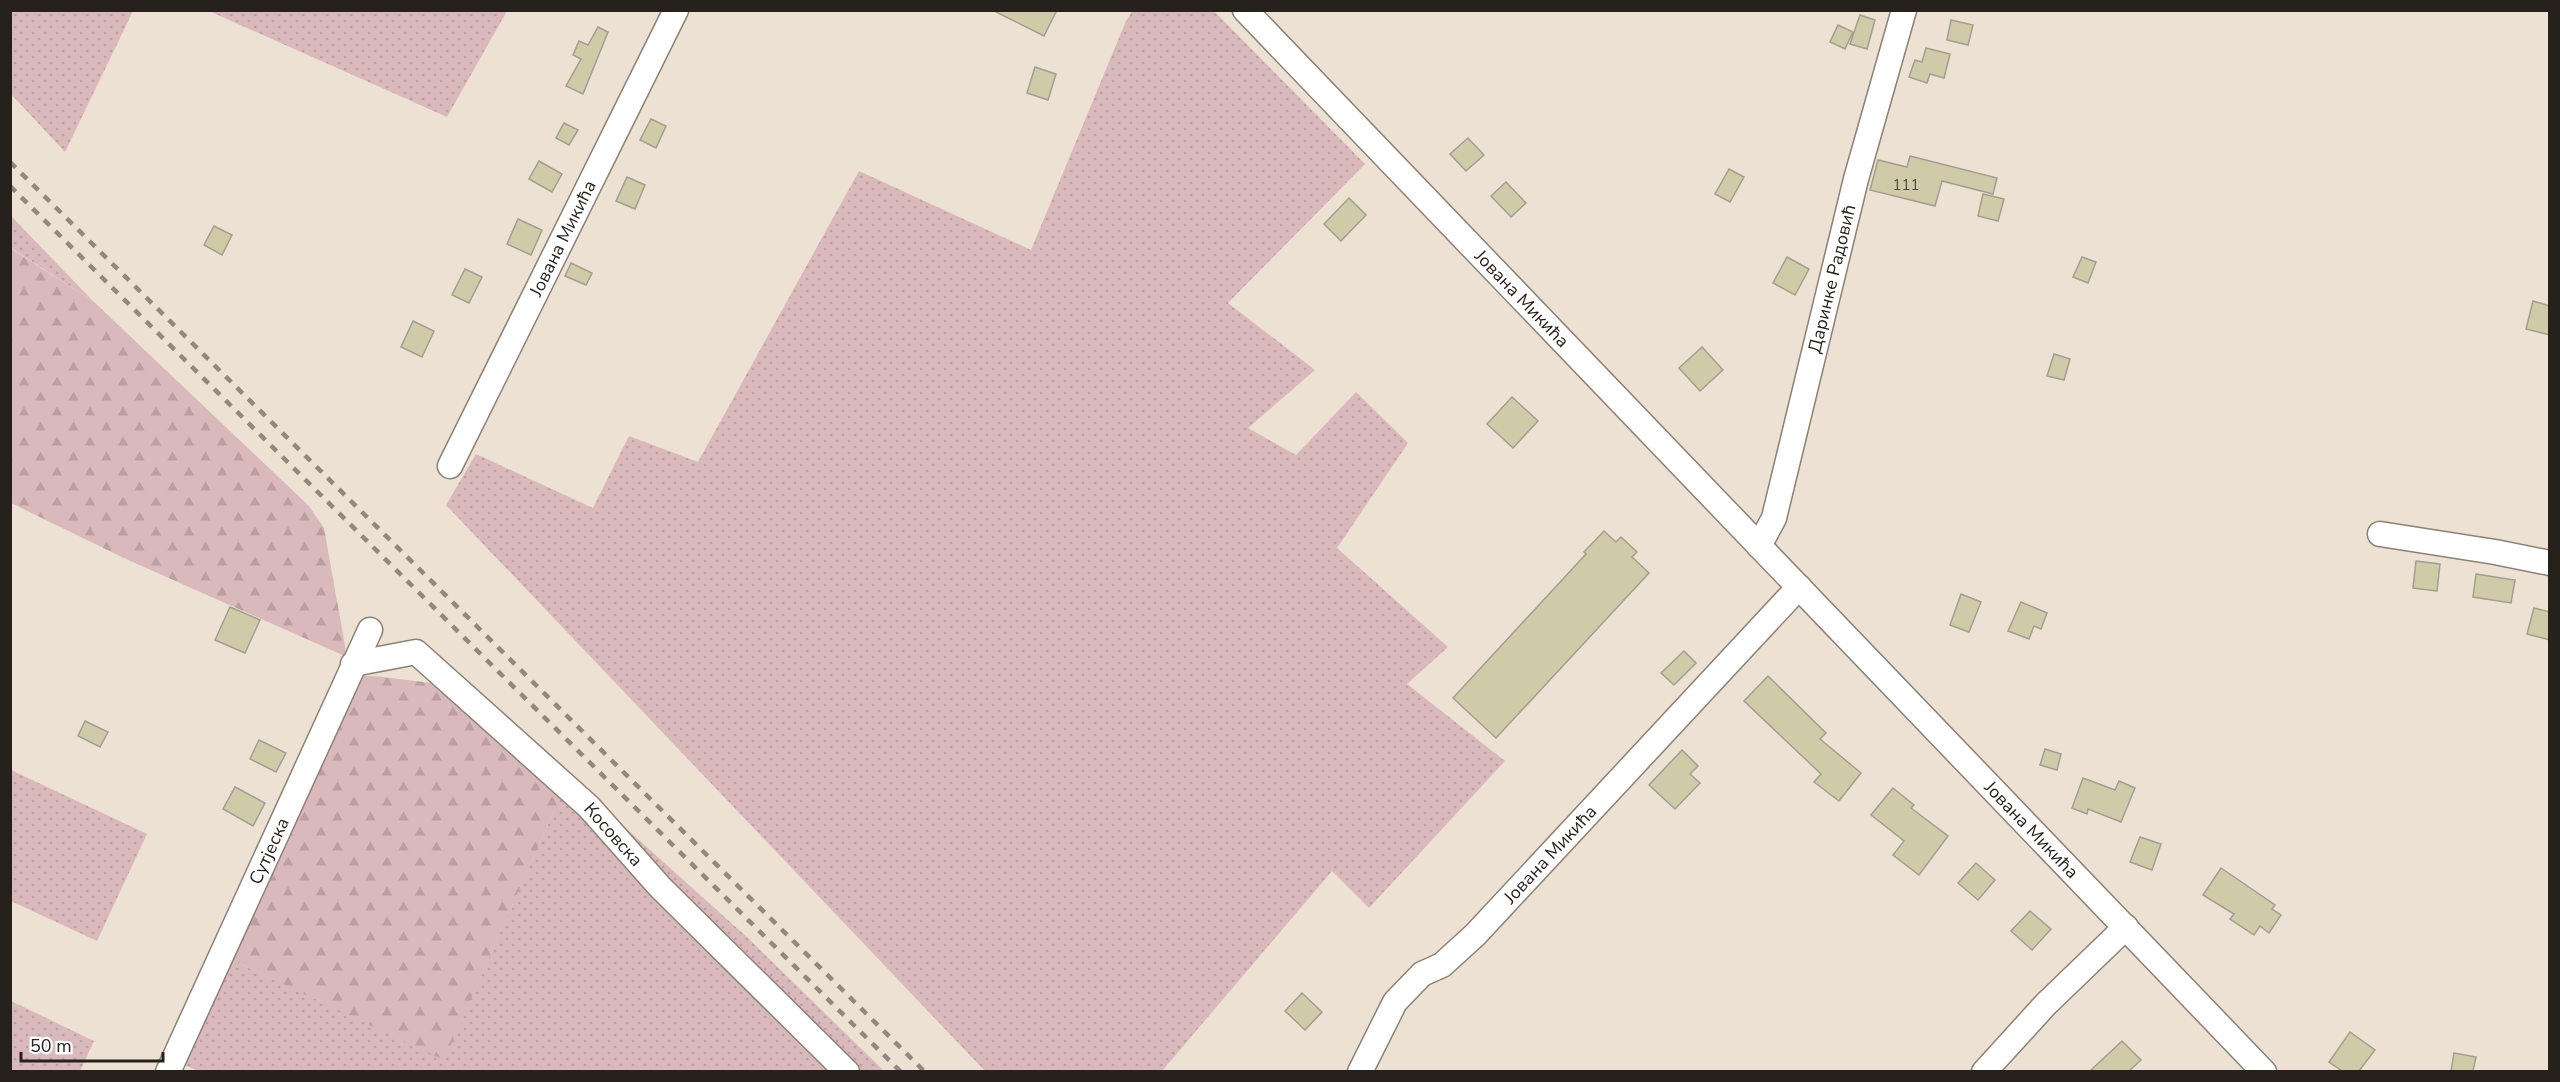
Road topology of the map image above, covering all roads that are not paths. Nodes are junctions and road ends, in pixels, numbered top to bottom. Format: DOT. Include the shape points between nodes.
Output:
graph roads {
  1 [pos="676,10"];
  2 [pos="1245,10"];
  3 [pos="1904,10"];
  4 [pos="450,466"];
  5 [pos="2380,534"];
  6 [pos="1759,546"];
  7 [pos="2550,564"];
  8 [pos="1799,587"];
  9 [pos="370,630"];
  10 [pos="353,664"];
  11 [pos="2126,927"];
  12 [pos="168,1071"];
  13 [pos="847,1071"];
  14 [pos="1360,1071"];
  15 [pos="1984,1071"];
  16 [pos="2264,1071"];
  1 -- 4 [label="street, Јована Микића"];
  2 -- 6 [label="street, Јована Микића"];
  3 -- 6 [label="street, Даринке Радовић" via="1856,179 1774,518"];
  5 -- 7 [label="street"];
  6 -- 8 [label="street, Јована Микића"];
  8 -- 11 [label="street, Јована Микића"];
  8 -- 14 [label="street, Јована Микића" via="1476,935 1442,965 1422,974 1395,1002"];
  9 -- 10 [label="street, Сутјеска"];
  10 -- 12 [label="street, Сутјеска"];
  10 -- 13 [label="street, Косовска" via="416,652 589,807 660,887"];
  11 -- 15 [label="street"];
  11 -- 16 [label="street, Јована Микића"];
}
